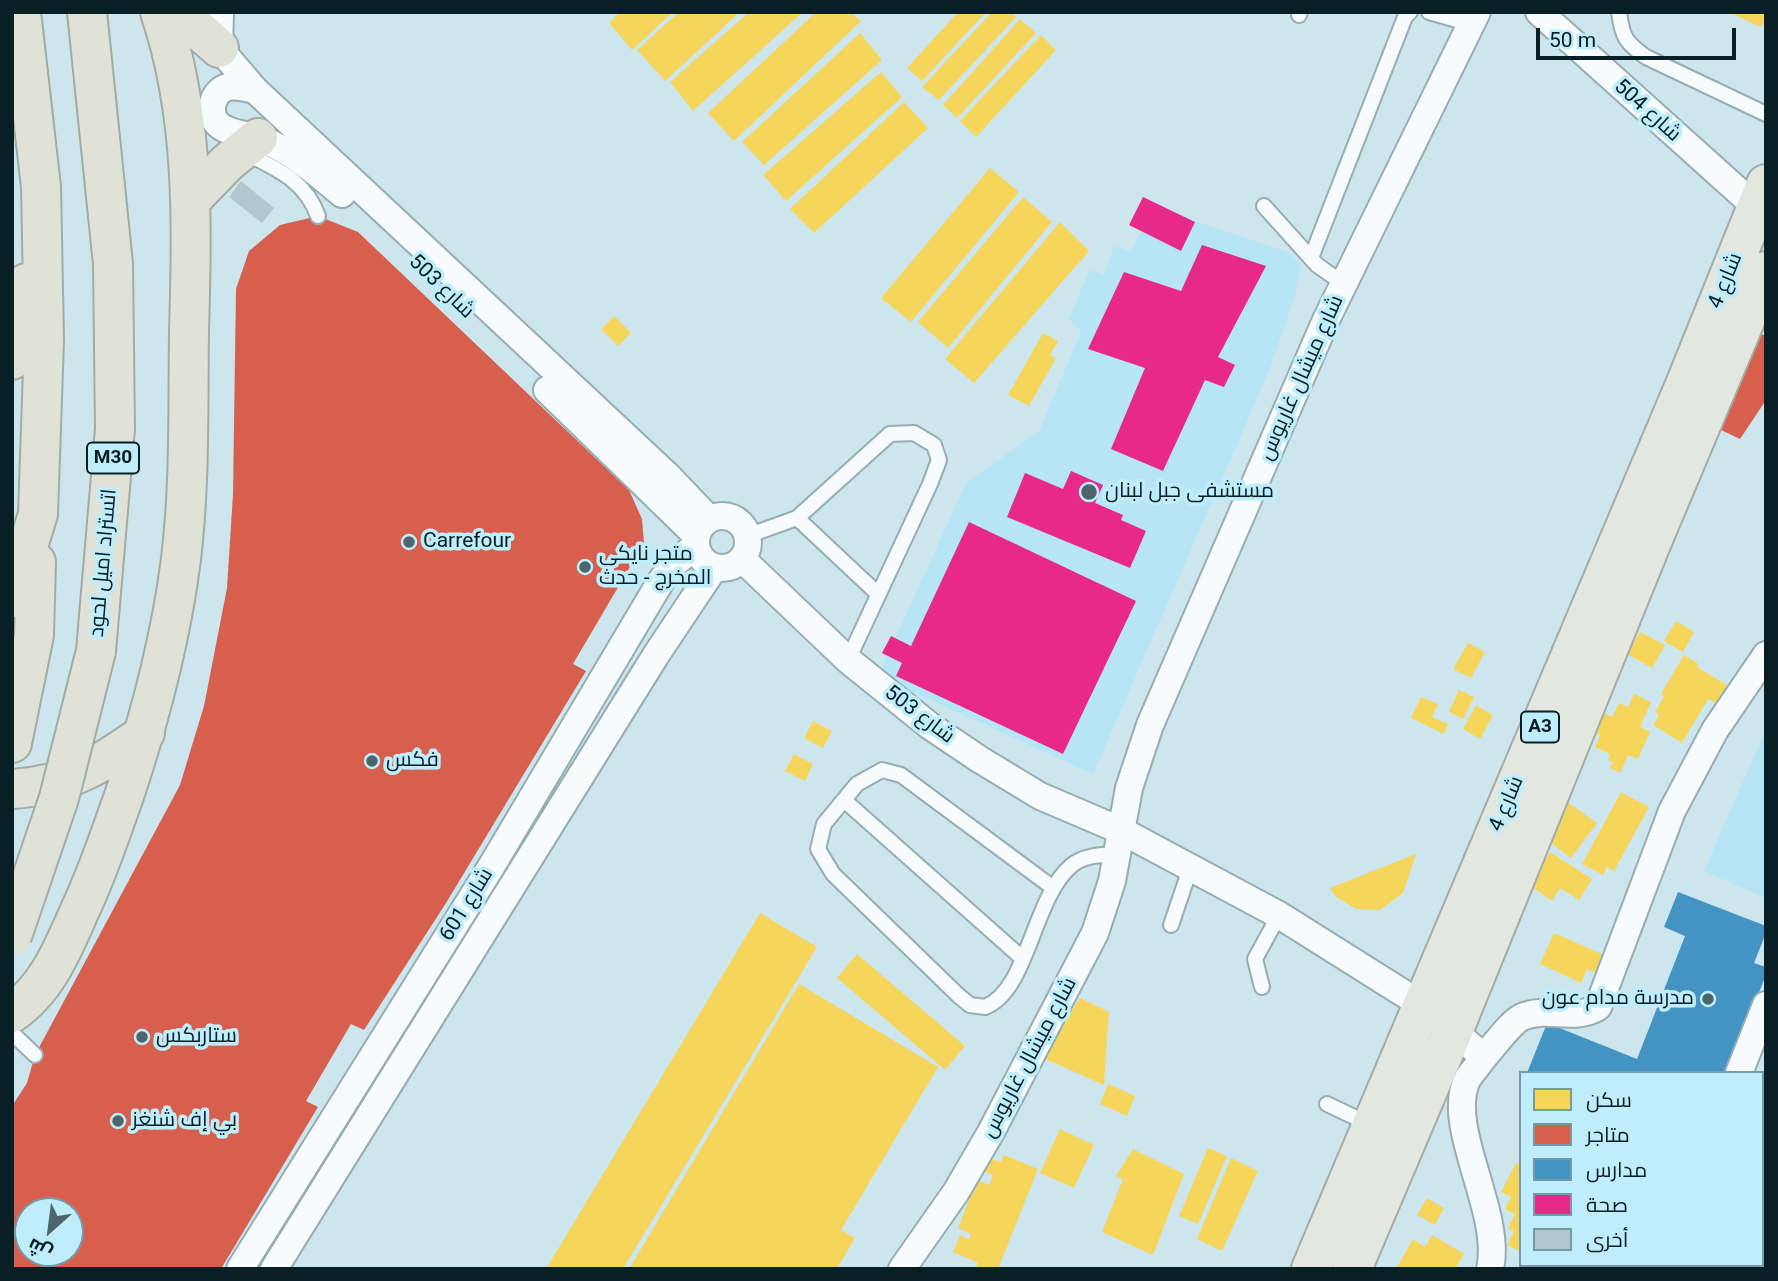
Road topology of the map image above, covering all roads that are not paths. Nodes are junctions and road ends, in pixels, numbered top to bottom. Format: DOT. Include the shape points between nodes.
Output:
graph roads {
  1 [pos="21,12"];
  2 [pos="87,12"];
  3 [pos="160,12"];
  4 [pos="178,12"];
  5 [pos="1410,12"];
  6 [pos="1429,12"];
  7 [pos="1539,12"];
  8 [pos="1619,12"];
  9 [pos="1474,18"];
  10 [pos="219,30"];
  11 [pos="255,90"];
  12 [pos="1766,114"];
  13 [pos="249,144"];
  14 [pos="41,187"];
  15 [pos="191,200"];
  16 [pos="1763,203"];
  17 [pos="1264,206"];
  18 [pos="318,216"];
  19 [pos="1311,258"];
  20 [pos="1766,271"];
  21 [pos="1344,284"];
  22 [pos="12,360"];
  23 [pos="37,514"];
  24 [pos="797,518"];
  25 [pos="700,533"];
  26 [pos="745,548"];
  27 [pos="714,568"];
  28 [pos="878,594"];
  29 [pos="12,598"];
  30 [pos="1766,655"];
  31 [pos="848,660"];
  32 [pos="145,733"];
  33 [pos="12,743"];
  34 [pos="12,789"];
  35 [pos="844,800"];
  36 [pos="1120,843"];
  37 [pos="1191,866"];
  38 [pos="1052,887"];
  39 [pos="1279,915"];
  40 [pos="1171,925"];
  41 [pos="12,936"];
  42 [pos="1022,958"];
  43 [pos="1262,987"];
  44 [pos="1422,1005"];
  45 [pos="1766,1005"];
  46 [pos="12,1013"];
  47 [pos="1454,1029"];
  48 [pos="12,1032"];
  49 [pos="35,1055"];
  50 [pos="1484,1057"];
  51 [pos="1740,1071"];
  52 [pos="1327,1104"];
  53 [pos="1372,1126"];
  54 [pos="240,1269"];
  55 [pos="274,1269"];
  56 [pos="902,1269"];
  57 [pos="1311,1269"];
  58 [pos="1352,1269"];
  59 [pos="1490,1269"];
  1 -- 14 [label="highway"];
  2 -- 41 [label="highway, اتستراد اميل لحود / M30, bridge" via="113,264 115,429 96,651 59,798"];
  3 -- 15 [label="highway" via="178,72"];
  4 -- 10 [label="highway"];
  5 -- 19 [label="lane"];
  6 -- 9 [label="lane"];
  7 -- 16 [label="street, شارع 504"];
  8 -- 12 [label="lane" via="1621,31 1646,57"];
  9 -- 21 [label="street, شارع ميشال غاريوس"];
  10 -- 11 [label="street, شارع 503"];
  11 -- 13 [label="street, شارع 503" via="224,88 211,106 216,124"];
  11 -- 25 [label="street, شارع 503" via="668,477"];
  13 -- 15 [label="highway"];
  13 -- 18 [label="lane" via="299,184"];
  13 -- 25 [label="street, شارع 503" via="277,146 350,200"];
  14 -- 22 [label="highway"];
  14 -- 23 [label="highway" via="44,340"];
  15 -- 32 [label="highway" via="181,558 163,663"];
  16 -- 44 [label="highway, شارع 4 / A3"];
  17 -- 19 [label="lane"];
  19 -- 21 [label="lane"];
  20 -- 47 [label="highway, شارع 4 / A3"];
  21 -- 36 [label="street, شارع ميشال غاريوس" via="1150,725 1129,788"];
  23 -- 29 [label="highway"];
  23 -- 33 [label="highway" via="34,635"];
  24 -- 26 [label="lane"];
  24 -- 28 [label="lane"];
  24 -- 28 [label="lane" via="890,434 914,433 934,445 939,460"];
  25 -- 26 [label="street" via="719,516 729,517 738,522"];
  25 -- 27 [label="street" via="699,555"];
  25 -- 54 [label="street, شارع 601" via="661,581 484,863"];
  26 -- 27 [label="street" via="734,566"];
  26 -- 31 [label="street, شارع 503"];
  27 -- 55 [label="street, شارع 601"];
  28 -- 31 [label="lane"];
  30 -- 50 [label="street" via="1715,730 1672,811 1598,1007 1584,1013 1524,1016"];
  31 -- 36 [label="street, شارع 503" via="979,759"];
  32 -- 34 [label="highway" via="108,760 65,780"];
  32 -- 46 [label="highway" via="100,866 56,964"];
  35 -- 38 [label="lane" via="857,784 882,770 901,775"];
  35 -- 42 [label="lane"];
  35 -- 42 [label="lane" via="824,824 818,849 833,874 958,996 978,1007 992,1004 1011,984"];
  36 -- 37 [label="street"];
  36 -- 38 [label="lane" via="1072,864"];
  36 -- 56 [label="street, شارع ميشال غاريوس" via="1102,914 1083,958 969,1170"];
  37 -- 39 [label="street"];
  37 -- 40 [label="lane"];
  38 -- 42 [label="lane"];
  39 -- 43 [label="lane" via="1255,959"];
  39 -- 44 [label="street"];
  44 -- 47 [label="street"];
  44 -- 53 [label="highway, شارع 4 / A3"];
  45 -- 51 [label="street"];
  47 -- 50 [label="street"];
  47 -- 58 [label="highway, شارع 4 / A3"];
  48 -- 49 [label="lane"];
  50 -- 59 [label="street" via="1468,1080 1462,1102 1467,1145 1489,1215"];
  52 -- 53 [label="lane"];
  53 -- 57 [label="highway, شارع 4 / A3"];
}
